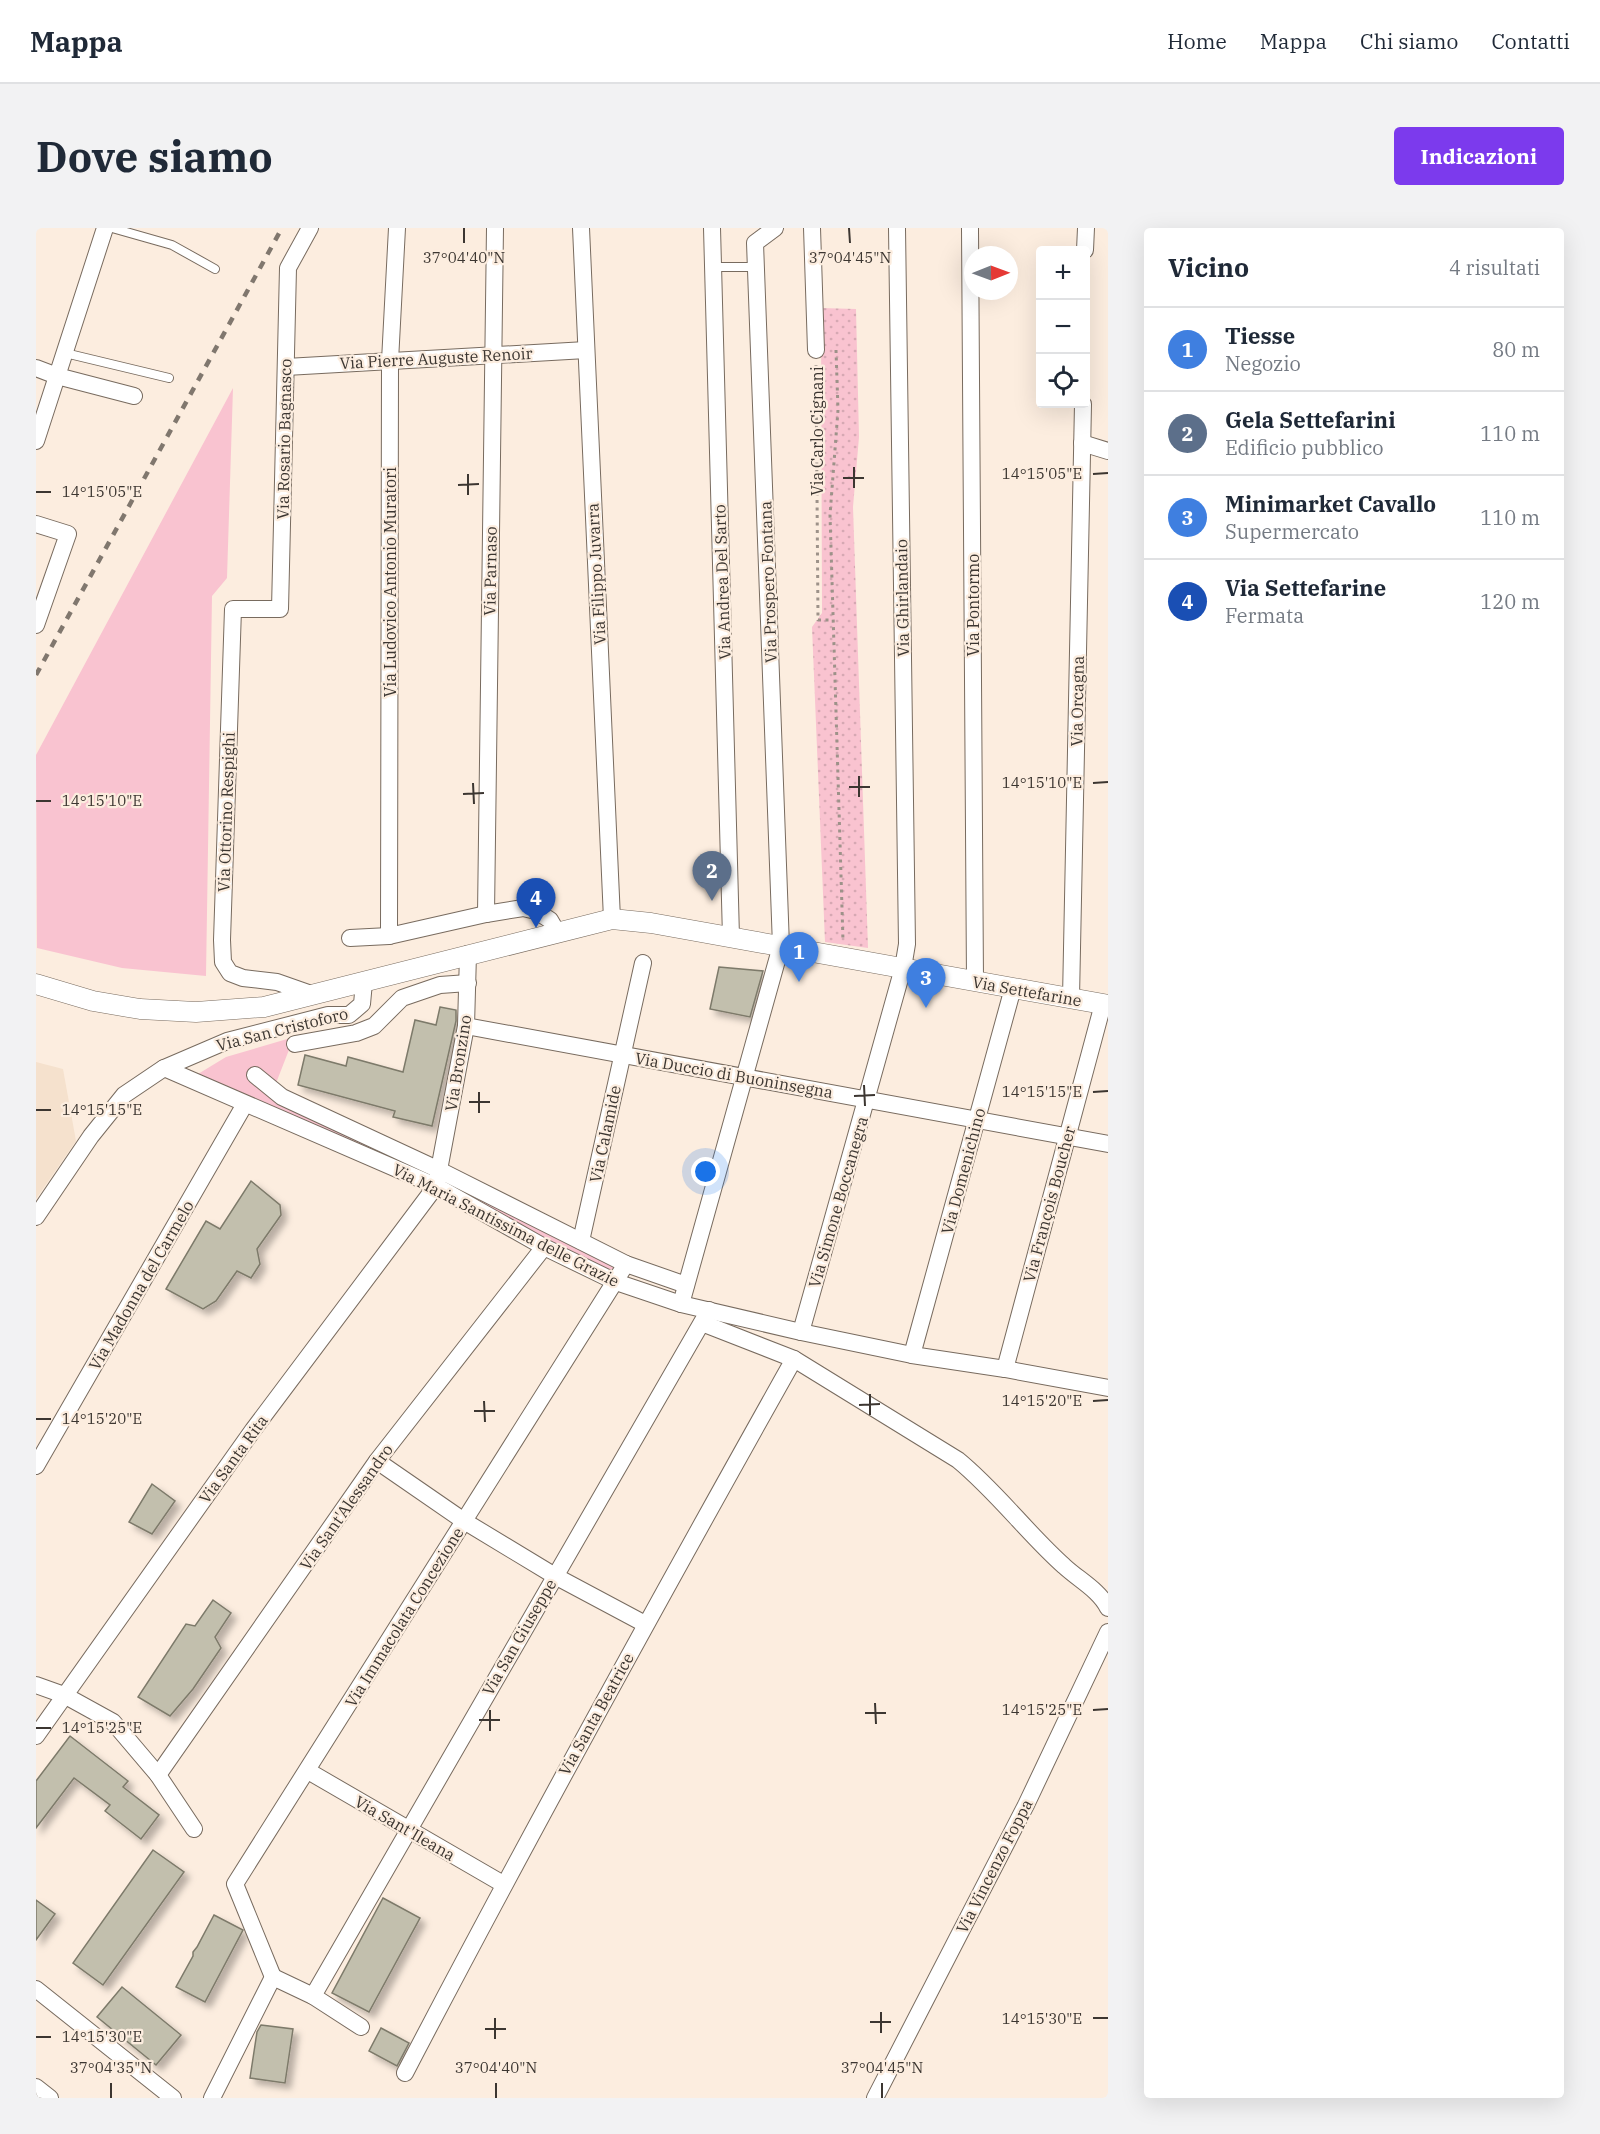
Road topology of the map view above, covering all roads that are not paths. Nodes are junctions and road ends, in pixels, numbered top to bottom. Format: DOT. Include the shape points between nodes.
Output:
graph roads {
  1 [pos="105,228"];
  2 [pos="112,228"];
  3 [pos="310,228"];
  4 [pos="397,228"];
  5 [pos="495,228"];
  6 [pos="581,228"];
  7 [pos="712,228"];
  8 [pos="775,228"];
  9 [pos="812,228"];
  10 [pos="897,228"];
  11 [pos="970,228"];
  12 [pos="1086,228"];
  13 [pos="1085,246"];
  14 [pos="713,267"];
  15 [pos="756,267"];
  16 [pos="215,269"];
  17 [pos="586,350"];
  18 [pos="816,350"];
  19 [pos="65,353"];
  20 [pos="492,355"];
  21 [pos="390,361"];
  22 [pos="286,366"];
  23 [pos="36,368"];
  24 [pos="57,376"];
  25 [pos="169,378"];
  26 [pos="134,396"];
  27 [pos="1083,408"];
  28 [pos="36,441"];
  29 [pos="1082,443"];
  30 [pos="1108,451"];
  31 [pos="36,524"];
  32 [pos="280,609"];
  33 [pos="36,625"];
  34 [pos="486,914"];
  35 [pos="612,919"];
  36 [pos="557,932"];
  37 [pos="389,936"];
  38 [pos="731,937"];
  39 [pos="350,938"];
  40 [pos="781,946"];
  41 [pos="468,954"];
  42 [pos="643,963"];
  43 [pos="903,968"];
  44 [pos="975,981"];
  45 [pos="364,982"];
  46 [pos="468,983"];
  47 [pos="36,984"];
  48 [pos="1013,988"];
  49 [pos="314,995"];
  50 [pos="1071,998"];
  51 [pos="1105,1005"];
  52 [pos="466,1026"];
  53 [pos="296,1044"];
  54 [pos="622,1055"];
  55 [pos="164,1068"];
  56 [pos="255,1075"];
  57 [pos="745,1077"];
  58 [pos="866,1100"];
  59 [pos="245,1104"];
  60 [pos="977,1120"];
  61 [pos="1066,1136"];
  62 [pos="1108,1144"];
  63 [pos="437,1178"];
  64 [pos="36,1217"];
  65 [pos="582,1241"];
  66 [pos="544,1247"];
  67 [pos="626,1264"];
  68 [pos="616,1282"];
  69 [pos="686,1285"];
  70 [pos="681,1304"];
  71 [pos="706,1317"];
  72 [pos="801,1332"];
  73 [pos="912,1355"];
  74 [pos="794,1359"];
  75 [pos="1005,1369"];
  76 [pos="1108,1388"];
  77 [pos="377,1461"];
  78 [pos="36,1466"];
  79 [pos="464,1521"];
  80 [pos="555,1576"];
  81 [pos="1108,1608"];
  82 [pos="645,1624"];
  83 [pos="1108,1632"];
  84 [pos="36,1685"];
  85 [pos="64,1695"];
  86 [pos="36,1736"];
  87 [pos="308,1771"];
  88 [pos="158,1775"];
  89 [pos="194,1829"];
  90 [pos="409,1830"];
  91 [pos="503,1884"];
  92 [pos="273,1977"];
  93 [pos="36,1989"];
  94 [pos="313,1996"];
  95 [pos="361,2027"];
  96 [pos="405,2073"];
  97 [pos="36,2087"];
  98 [pos="50,2098"];
  99 [pos="173,2098"];
  100 [pos="212,2098"];
  101 [pos="875,2098"];
  1 -- 19 [label="street"];
  2 -- 16 [label="lane" via="172,245"];
  3 -- 22 [label="street, Via Rosario Bagnasco" via="288,268"];
  4 -- 21 [label="street, Via Ludovico Antonio Muratori"];
  5 -- 20 [label="street, Via Parnaso"];
  6 -- 17 [label="street, Via Filippo Juvarra"];
  7 -- 14 [label="street, Via Andrea Del Sarto"];
  8 -- 15 [label="street, Via Prospero Fontana" via="755,243"];
  9 -- 18 [label="street, Via Carlo Cignani"];
  10 -- 43 [label="street, Via Ghirlandaio" via="907,944"];
  11 -- 44 [label="street, Via Pontormo"];
  12 -- 13 [label="street"];
  14 -- 15 [label="lane"];
  14 -- 38 [label="street, Via Andrea Del Sarto"];
  15 -- 40 [label="street, Via Prospero Fontana"];
  17 -- 20 [label="street, Via Pierre Auguste Renoir"];
  17 -- 35 [label="street, Via Filippo Juvarra"];
  19 -- 24 [label="street"];
  19 -- 25 [label="lane"];
  20 -- 21 [label="street, Via Pierre Auguste Renoir"];
  20 -- 34 [label="street, Via Parnaso"];
  21 -- 22 [label="street, Via Pierre Auguste Renoir"];
  21 -- 37 [label="street, Via Ludovico Antonio Muratori"];
  22 -- 32 [label="street, Via Rosario Bagnasco"];
  23 -- 24 [label="street"];
  24 -- 26 [label="street"];
  24 -- 28 [label="street"];
  27 -- 29 [label="street, Via Orcagna"];
  29 -- 30 [label="street"];
  29 -- 50 [label="street, Via Orcagna"];
  31 -- 33 [label="street" via="68,534"];
  32 -- 49 [label="street, Via Ottorino Respighi" via="233,609 223,962 237,976 277,982"];
  34 -- 36 [label="street" via="523,908 536,911 550,920"];
  34 -- 37 [label="street"];
  35 -- 36 [label="street, Via Settefarine"];
  35 -- 38 [label="street, Via Settefarine"];
  36 -- 41 [label="street, Via Settefarine"];
  37 -- 39 [label="street"];
  38 -- 40 [label="street, Via Settefarine"];
  40 -- 43 [label="street, Via Settefarine"];
  40 -- 57 [label="street, Via Prospero Fontana"];
  41 -- 45 [label="street, Via Settefarine"];
  41 -- 46 [label="street, Via Bronzino"];
  42 -- 54 [label="street, Via Calamide"];
  43 -- 44 [label="street, Via Settefarine"];
  43 -- 58 [label="street, Via Simone Boccanegra"];
  44 -- 48 [label="street, Via Settefarine"];
  45 -- 49 [label="street, Via Settefarine"];
  45 -- 55 [label="street, Via San Cristoforo" via="362,1004 349,1016 328,1015 226,1041"];
  46 -- 52 [label="street, Via Bronzino"];
  46 -- 53 [label="street" via="440,985 402,998 374,1026 356,1033"];
  47 -- 49 [label="street, Via Settefarine" via="93,1001 185,1011 264,1007"];
  48 -- 50 [label="street, Via Settefarine"];
  48 -- 60 [label="street, Via Domenichino"];
  50 -- 51 [label="street, Via Settefarine"];
  51 -- 61 [label="street, Via François Boucher"];
  52 -- 54 [label="street, Via Duccio di Buoninsegna"];
  52 -- 63 [label="street, Via Bronzino"];
  54 -- 57 [label="street, Via Duccio di Buoninsegna"];
  54 -- 65 [label="street, Via Calamide"];
  55 -- 59 [label="street, Via Maria Santissima delle Grazie"];
  55 -- 64 [label="street, Via San Cristoforo" via="124,1095"];
  56 -- 63 [label="street" via="282,1097"];
  57 -- 58 [label="street, Via Duccio di Buoninsegna"];
  57 -- 69 [label="street, Via Prospero Fontana"];
  58 -- 60 [label="street, Via Duccio di Buoninsegna"];
  58 -- 72 [label="street, Via Simone Boccanegra"];
  59 -- 63 [label="street, Via Maria Santissima delle Grazie"];
  59 -- 78 [label="street, Via Madonna del Carmelo"];
  60 -- 61 [label="street, Via Duccio di Buoninsegna"];
  60 -- 73 [label="street, Via Domenichino"];
  61 -- 62 [label="street, Via Duccio di Buoninsegna"];
  61 -- 75 [label="street, Via François Boucher"];
  63 -- 65 [label="street, Via Maria Santissima delle Grazie"];
  63 -- 66 [label="street, Via Maria Santissima delle Grazie"];
  63 -- 85 [label="street, Via Santa Rita"];
  65 -- 67 [label="street, Via Maria Santissima delle Grazie"];
  66 -- 68 [label="street, Via Maria Santissima delle Grazie"];
  66 -- 77 [label="street, Via Sant'Alessandro"];
  67 -- 68 [label="street, Via Immacolata Concezione"];
  67 -- 69 [label="street, Via Maria Santissima delle Grazie"];
  68 -- 70 [label="street, Via Maria Santissima delle Grazie"];
  68 -- 79 [label="street, Via Immacolata Concezione"];
  69 -- 70 [label="street, Via Prospero Fontana"];
  70 -- 71 [label="street, Via Maria Santissima delle Grazie"];
  71 -- 72 [label="street, Via Maria Santissima delle Grazie"];
  71 -- 74 [label="street, Via Maria Santissima delle Grazie"];
  71 -- 80 [label="street, Via San Giuseppe"];
  72 -- 73 [label="street, Via Maria Santissima delle Grazie"];
  73 -- 75 [label="street, Via Maria Santissima delle Grazie"];
  74 -- 81 [label="street, Via Maria Santissima delle Grazie" via="958,1460 1063,1566 1103,1598"];
  74 -- 82 [label="street, Via Santa Beatrice"];
  75 -- 76 [label="street, Via Maria Santissima delle Grazie"];
  77 -- 79 [label="street"];
  77 -- 88 [label="street, Via Sant'Alessandro"];
  79 -- 80 [label="street"];
  79 -- 87 [label="street, Via Immacolata Concezione"];
  80 -- 82 [label="street"];
  80 -- 90 [label="street, Via San Giuseppe"];
  82 -- 91 [label="street, Via Santa Beatrice"];
  83 -- 101 [label="street, Via Vincenzo Foppa" via="1026,1805"];
  84 -- 85 [label="street"];
  85 -- 86 [label="street, Via Santa Rita"];
  85 -- 88 [label="street" via="113,1722"];
  87 -- 90 [label="street, Via Sant'Ileana"];
  87 -- 92 [label="street, Via Immacolata Concezione" via="235,1884"];
  88 -- 89 [label="street"];
  90 -- 91 [label="street, Via Sant'Ileana"];
  90 -- 94 [label="street, Via San Giuseppe"];
  91 -- 96 [label="street, Via Santa Beatrice"];
  92 -- 94 [label="street"];
  92 -- 100 [label="street"];
  93 -- 99 [label="street"];
  94 -- 95 [label="street"];
  97 -- 98 [label="street"];
}
